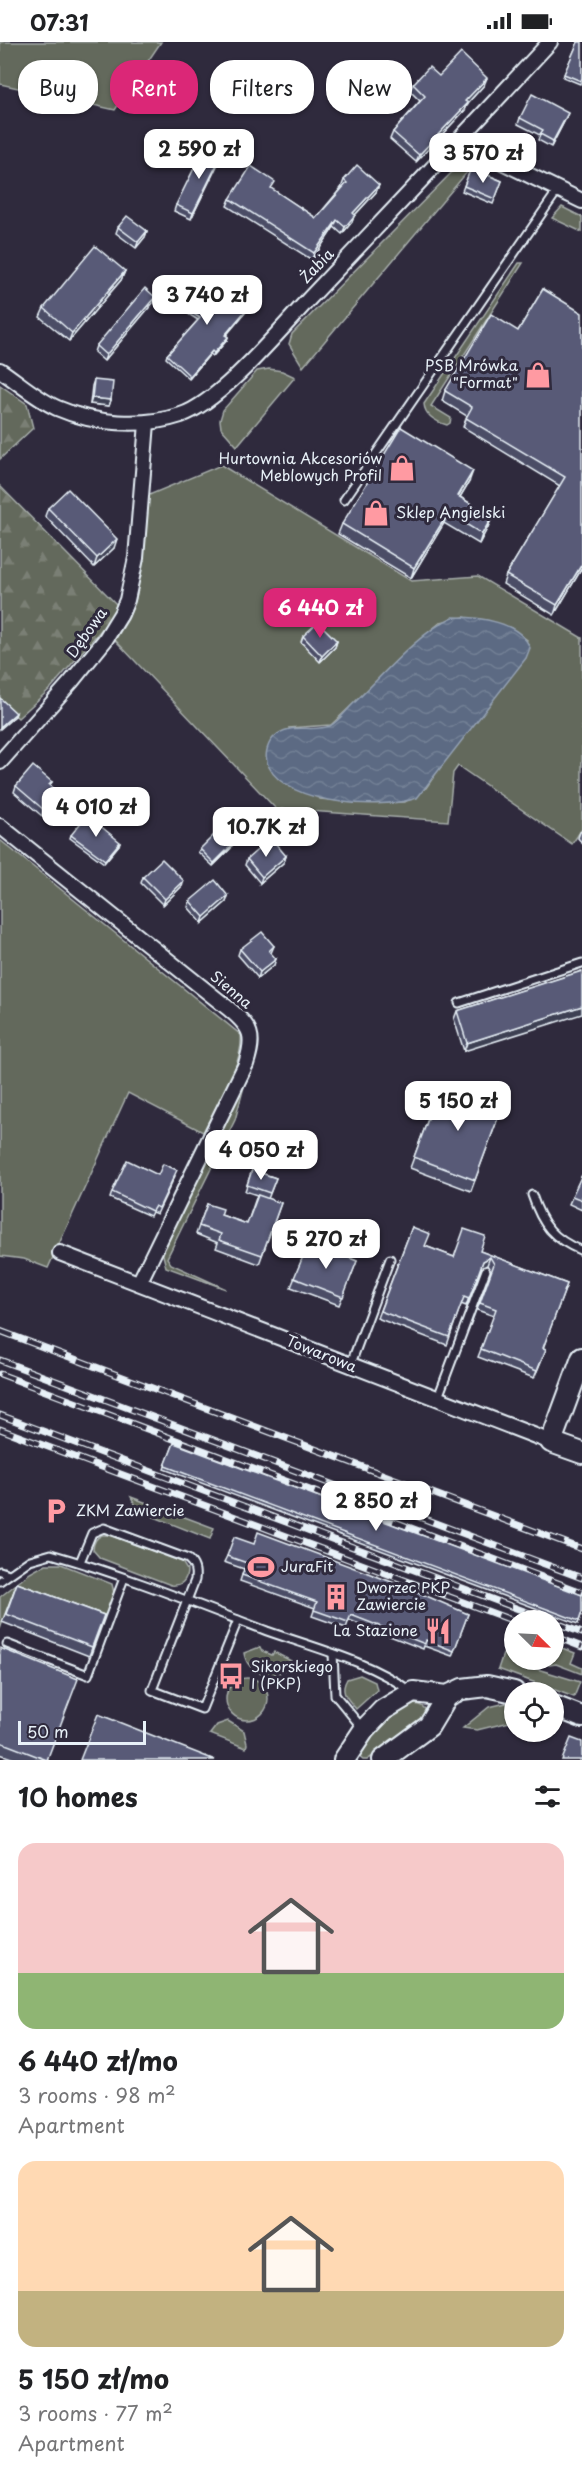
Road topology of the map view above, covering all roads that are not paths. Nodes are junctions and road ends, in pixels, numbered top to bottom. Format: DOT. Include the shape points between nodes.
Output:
graph roads {
  1 [pos="550,42"];
  2 [pos="459,141"];
  3 [pos="558,190"];
  4 [pos="582,201"];
  5 [pos="0,370"];
  6 [pos="147,423"];
  7 [pos="344,500"];
  8 [pos="0,762"];
  9 [pos="0,826"];
  10 [pos="582,963"];
  11 [pos="459,1003"];
  12 [pos="532,1195"];
  13 [pos="582,1251"];
  14 [pos="60,1253"];
  15 [pos="390,1259"];
  16 [pos="486,1270"];
  17 [pos="139,1283"];
  18 [pos="582,1358"];
  19 [pos="350,1366"];
  20 [pos="437,1400"];
  21 [pos="551,1442"];
  22 [pos="582,1453"];
  23 [pos="80,1562"];
  24 [pos="0,1571"];
  25 [pos="9,1574"];
  26 [pos="124,1578"];
  27 [pos="0,1581"];
  28 [pos="188,1601"];
  29 [pos="238,1620"];
  30 [pos="7,1644"];
  31 [pos="333,1654"];
  32 [pos="504,1689"];
  33 [pos="412,1692"];
  34 [pos="447,1696"];
  35 [pos="564,1710"];
  36 [pos="582,1717"];
  37 [pos="364,1730"];
  38 [pos="344,1760"];
  39 [pos="383,1760"];
  1 -- 2 [label="street, Żabia"];
  2 -- 3 [label="street"];
  2 -- 6 [label="street, Żabia" via="213,397 180,415"];
  3 -- 4 [label="street"];
  3 -- 7 [label="lane"];
  5 -- 6 [label="street, Żabia" via="55,407 84,418"];
  6 -- 8 [label="street, Dębowa" via="136,558 121,614 71,682"];
  9 -- 17 [label="street, Sienna" via="229,1009 249,1030 251,1048 246,1064"];
  10 -- 11 [label="lane"];
  12 -- 13 [label="lane" via="550,1232"];
  14 -- 17 [label="street, Towarowa"];
  15 -- 19 [label="lane"];
  16 -- 20 [label="lane"];
  17 -- 19 [label="street, Towarowa"];
  18 -- 21 [label="street"];
  19 -- 20 [label="street, Towarowa"];
  20 -- 21 [label="street, Towarowa"];
  21 -- 22 [label="street, Towarowa"];
  23 -- 25 [label="lane" via="51,1554 30,1560"];
  23 -- 26 [label="lane"];
  23 -- 28 [label="lane" via="92,1533 112,1529 188,1559 196,1572"];
  24 -- 25 [label="lane"];
  25 -- 27 [label="lane"];
  26 -- 28 [label="lane"];
  26 -- 30 [label="lane" via="88,1675"];
  28 -- 29 [label="lane"];
  28 -- 29 [label="lane" via="152,1690 202,1709"];
  29 -- 31 [label="lane"];
  31 -- 33 [label="lane" via="391,1677"];
  31 -- 37 [label="lane" via="335,1695"];
  32 -- 34 [label="street" via="478,1687"];
  33 -- 34 [label="street"];
  33 -- 37 [label="street" via="383,1710"];
  34 -- 39 [label="street" via="429,1726"];
  35 -- 36 [label="street"];
  37 -- 38 [label="street"];
}
